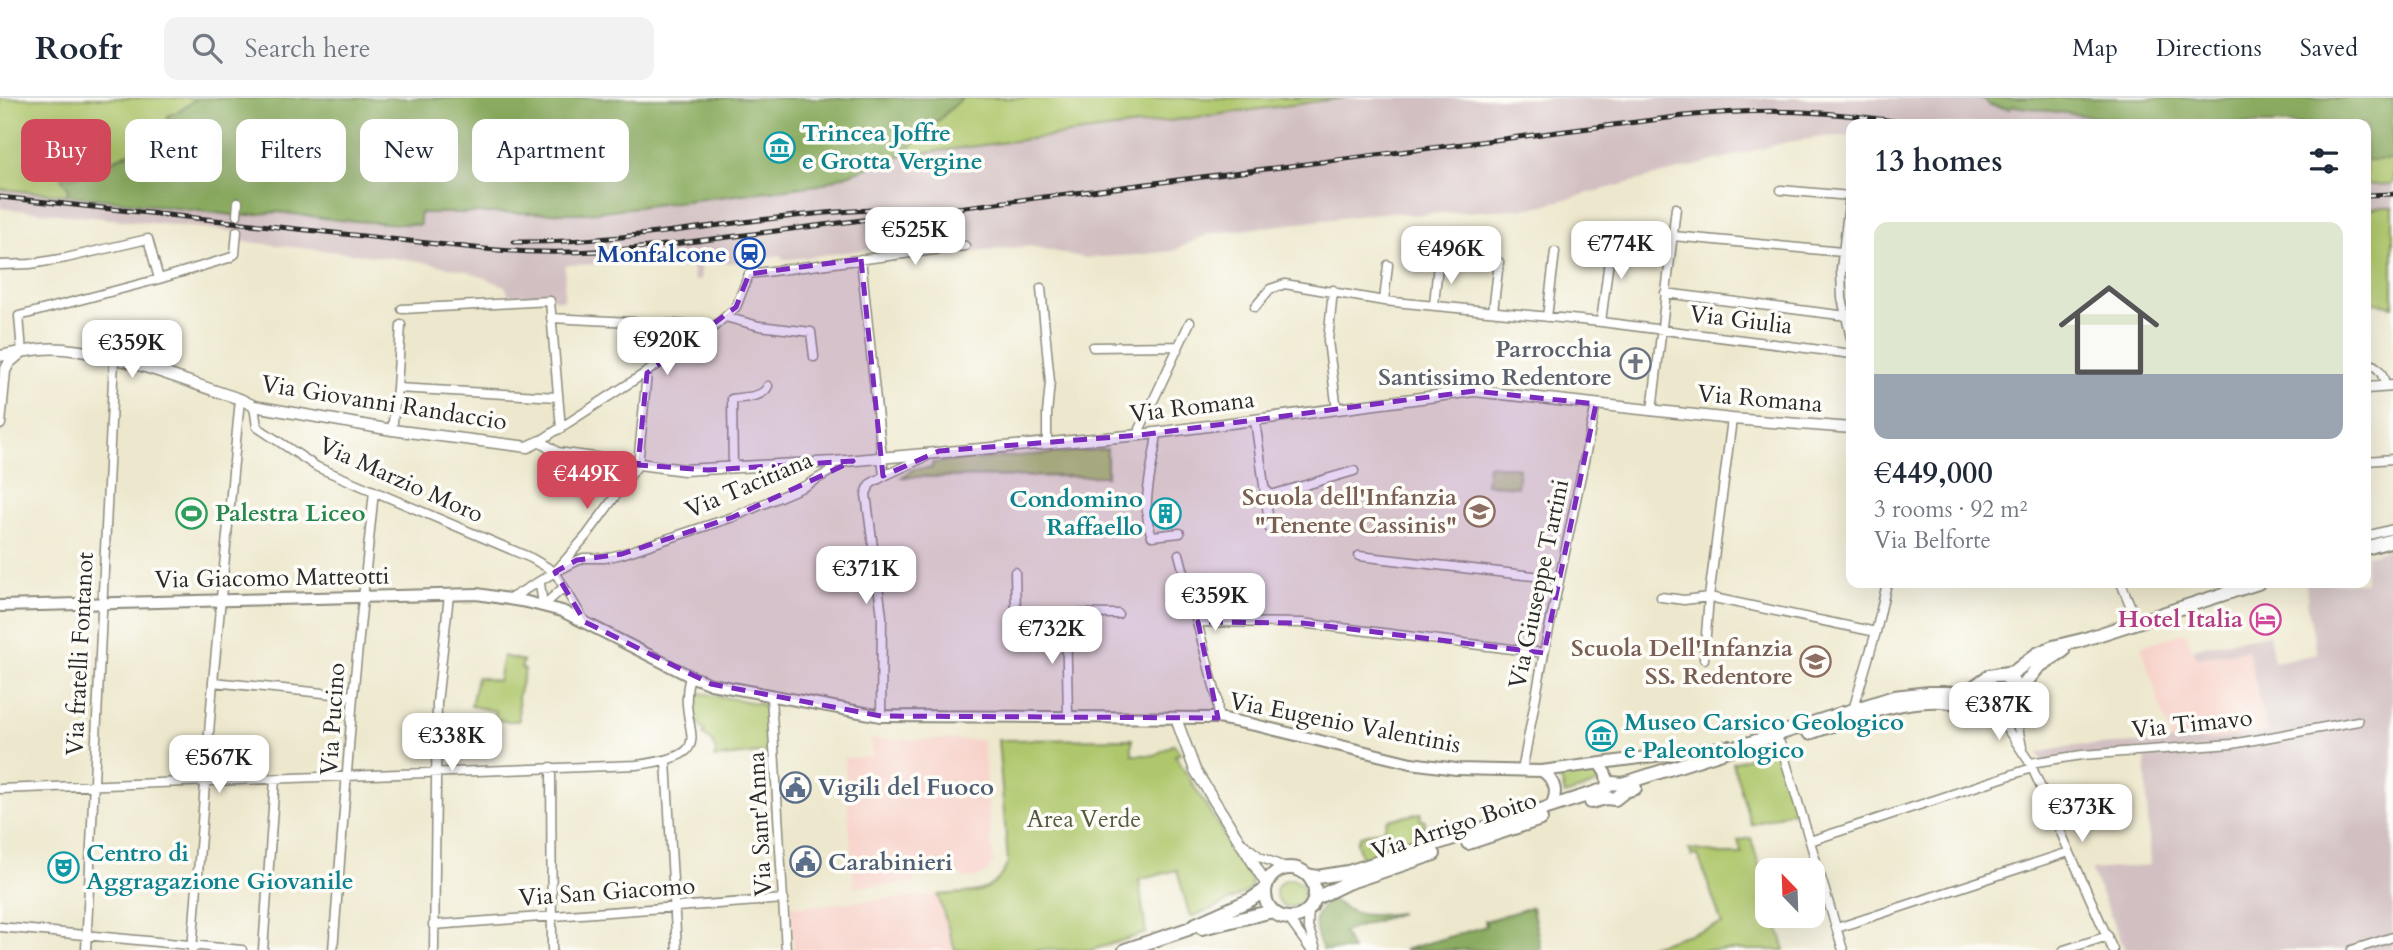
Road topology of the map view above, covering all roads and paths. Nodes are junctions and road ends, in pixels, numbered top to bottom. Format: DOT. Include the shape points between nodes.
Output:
graph roads {
  1 [pos="1781,190"];
  2 [pos="1846,196"];
  3 [pos="238,202"];
  4 [pos="1676,208"];
  5 [pos="237,215"];
  6 [pos="1846,224"];
  7 [pos="237,231"];
  8 [pos="1672,236"];
  9 [pos="1612,237"];
  10 [pos="965,246"];
  11 [pos="1555,252"];
  12 [pos="1842,252"];
  13 [pos="861,259"];
  14 [pos="1499,262"];
  15 [pos="1438,264"];
  16 [pos="0,265"];
  17 [pos="1388,265"];
  18 [pos="1846,268"];
  19 [pos="1841,269"];
  20 [pos="159,279"];
  21 [pos="1041,288"];
  22 [pos="1333,290"];
  23 [pos="1665,293"];
  24 [pos="1384,300"];
  25 [pos="1434,305"];
  26 [pos="1255,307"];
  27 [pos="402,309"];
  28 [pos="1493,311"];
  29 [pos="1846,312"];
  30 [pos="1846,316"];
  31 [pos="725,317"];
  32 [pos="1546,317"];
  33 [pos="551,318"];
  34 [pos="1190,322"];
  35 [pos="1601,322"];
  36 [pos="401,326"];
  37 [pos="1660,329"];
  38 [pos="707,333"];
  39 [pos="1178,346"];
  40 [pos="1093,347"];
  41 [pos="22,352"];
  42 [pos="1846,353"];
  43 [pos="0,356"];
  44 [pos="814,357"];
  45 [pos="114,359"];
  46 [pos="2371,364"];
  47 [pos="647,373"];
  48 [pos="2,381"];
  49 [pos="768,386"];
  50 [pos="2389,386"];
  51 [pos="397,388"];
  52 [pos="2371,388"];
  53 [pos="558,397"];
  54 [pos="240,399"];
  55 [pos="1596,404"];
  56 [pos="254,406"];
  57 [pos="1337,410"];
  58 [pos="1652,411"];
  59 [pos="1732,419"];
  60 [pos="1255,420"];
  61 [pos="0,425"];
  62 [pos="239,425"];
  63 [pos="257,426"];
  64 [pos="1846,428"];
  65 [pos="561,429"];
  66 [pos="391,430"];
  67 [pos="1157,433"];
  68 [pos="1140,435"];
  69 [pos="540,441"];
  70 [pos="1047,443"];
  71 [pos="939,451"];
  72 [pos="881,458"];
  73 [pos="2393,459"];
  74 [pos="2371,461"];
  75 [pos="834,462"];
  76 [pos="638,465"];
  77 [pos="733,468"];
  78 [pos="1354,471"];
  79 [pos="884,476"];
  80 [pos="1265,489"];
  81 [pos="374,491"];
  82 [pos="2393,528"];
  83 [pos="1270,529"];
  84 [pos="1180,533"];
  85 [pos="2371,535"];
  86 [pos="2393,540"];
  87 [pos="2371,547"];
  88 [pos="1179,554"];
  89 [pos="1359,556"];
  90 [pos="555,572"];
  91 [pos="1015,572"];
  92 [pos="1559,579"];
  93 [pos="540,583"];
  94 [pos="564,587"];
  95 [pos="1886,588"];
  96 [pos="2123,588"];
  97 [pos="2242,588"];
  98 [pos="449,595"];
  99 [pos="363,597"];
  100 [pos="1661,597"];
  101 [pos="1709,597"];
  102 [pos="511,598"];
  103 [pos="221,601"];
  104 [pos="101,604"];
  105 [pos="0,606"];
  106 [pos="543,606"];
  107 [pos="1066,614"];
  108 [pos="1118,614"];
  109 [pos="585,622"];
  110 [pos="1198,622"];
  111 [pos="2137,622"];
  112 [pos="1876,632"];
  113 [pos="2082,640"];
  114 [pos="1544,653"];
  115 [pos="1704,659"];
  116 [pos="1999,674"];
  117 [pos="690,676"];
  118 [pos="213,682"];
  119 [pos="1980,683"];
  120 [pos="2018,693"];
  121 [pos="353,696"];
  122 [pos="771,696"];
  123 [pos="2014,708"];
  124 [pos="1853,710"];
  125 [pos="1989,712"];
  126 [pos="881,716"];
  127 [pos="1068,717"];
  128 [pos="1177,718"];
  129 [pos="1218,718"];
  130 [pos="2358,720"];
  131 [pos="1780,743"];
  132 [pos="1754,747"];
  133 [pos="2023,750"];
  134 [pos="666,761"];
  135 [pos="1599,764"];
  136 [pos="2031,766"];
  137 [pos="551,767"];
  138 [pos="1522,771"];
  139 [pos="1542,771"];
  140 [pos="438,773"];
  141 [pos="348,776"];
  142 [pos="275,779"];
  143 [pos="205,781"];
  144 [pos="93,786"];
  145 [pos="0,789"];
  146 [pos="1612,790"];
  147 [pos="1549,808"];
  148 [pos="1810,841"];
  149 [pos="1240,842"];
  150 [pos="2069,852"];
  151 [pos="1287,868"];
  152 [pos="1308,876"];
  153 [pos="1266,888"];
  154 [pos="784,899"];
  155 [pos="1312,904"];
  156 [pos="673,906"];
  157 [pos="1273,911"];
  158 [pos="551,915"];
  159 [pos="1288,918"];
  160 [pos="433,925"];
  161 [pos="0,927"];
  162 [pos="1837,928"];
  163 [pos="1188,929"];
  164 [pos="87,934"];
  165 [pos="2108,936"];
  166 [pos="2393,937"];
  167 [pos="193,947"];
  168 [pos="86,950"];
  169 [pos="242,950"];
  170 [pos="263,950"];
  171 [pos="333,950"];
  172 [pos="434,950"];
  173 [pos="552,950"];
  174 [pos="677,950"];
  175 [pos="786,950"];
  176 [pos="1125,950"];
  177 [pos="1311,950"];
  178 [pos="1316,950"];
  179 [pos="1843,950"];
  180 [pos="2064,950"];
  181 [pos="2113,950"];
  182 [pos="2352,950"];
  1 -- 2 [label="street"];
  3 -- 5 [label="street"];
  4 -- 8 [label="street"];
  6 -- 12 [label="street"];
  7 -- 20 [label="street" via="235,254 229,258"];
  8 -- 12 [label="street"];
  8 -- 23 [label="street"];
  9 -- 35 [label="street"];
  10 -- 13 [label="street"];
  11 -- 32 [label="street"];
  12 -- 19 [label="street"];
  13 -- 31 [label="street, Via Giovanni Randaccio" via="749,274 736,307"];
  13 -- 72 [label="street"];
  14 -- 28 [label="street"];
  15 -- 25 [label="street"];
  16 -- 20 [label="street" via="66,258 148,239"];
  17 -- 24 [label="street"];
  18 -- 19 [label="street"];
  19 -- 29 [label="street"];
  20 -- 41 [label="street" via="19,316"];
  21 -- 70 [label="street" via="1050,382"];
  22 -- 24 [label="street, Via Giulia"];
  22 -- 26 [label="street, Via Giulia" via="1276,285"];
  22 -- 57 [label="street" via="1328,341"];
  23 -- 30 [label="street"];
  23 -- 37 [label="street"];
  24 -- 25 [label="street, Via Giulia"];
  25 -- 28 [label="street, Via Giulia"];
  27 -- 33 [label="street" via="550,301"];
  28 -- 32 [label="street, Via Giulia"];
  31 -- 38 [label="street, Via Giovanni Randaccio"];
  31 -- 44 [label="street" via="811,332"];
  32 -- 35 [label="street, Via Giulia"];
  33 -- 38 [label="street" via="692,325"];
  33 -- 53 [label="street"];
  34 -- 39 [label="street"];
  35 -- 37 [label="street, Via Giulia"];
  36 -- 51 [label="street"];
  37 -- 42 [label="street, Via Giulia"];
  37 -- 58 [label="street"];
  38 -- 47 [label="street, Via Giovanni Randaccio"];
  39 -- 40 [label="street"];
  39 -- 68 [label="street"];
  41 -- 43 [label="street, Via Giovanni Randaccio"];
  41 -- 45 [label="street, Via Giovanni Randaccio" via="62,348"];
  41 -- 48 [label="street" via="9,363"];
  45 -- 54 [label="street, Via Giovanni Randaccio"];
  45 -- 104 [label="street, Via fratelli Fontanot"];
  46 -- 50 [label="street"];
  47 -- 65 [label="street, Via Giovanni Randaccio"];
  47 -- 76 [label="street"];
  48 -- 61 [label="street"];
  49 -- 77 [label="street" via="761,394 732,399"];
  50 -- 52 [label="street"];
  51 -- 53 [label="street"];
  51 -- 66 [label="street"];
  53 -- 65 [label="street"];
  54 -- 56 [label="street, Via Giovanni Randaccio"];
  54 -- 62 [label="street"];
  55 -- 57 [label="street, Via Romana" via="1474,391"];
  55 -- 58 [label="street, Via Romana"];
  55 -- 92 [label="street, Via Giuseppe Tartini"];
  56 -- 63 [label="street"];
  56 -- 66 [label="street, Via Giovanni Randaccio"];
  57 -- 60 [label="street, Via Romana"];
  58 -- 59 [label="street, Via Romana"];
  59 -- 64 [label="street, Via Romana"];
  59 -- 101 [label="street"];
  60 -- 67 [label="street, Via Romana"];
  60 -- 80 [label="street"];
  62 -- 63 [label="street"];
  62 -- 103 [label="street"];
  63 -- 81 [label="street, Via Marzio Moro" via="317,467"];
  65 -- 69 [label="street, Via Giovanni Randaccio"];
  66 -- 69 [label="street, Via Giovanni Randaccio" via="528,447"];
  67 -- 68 [label="street, Via Romana"];
  67 -- 84 [label="street" via="1147,505 1150,530 1152,536"];
  68 -- 70 [label="street, Via Romana"];
  69 -- 76 [label="street, Via Romana" via="556,453"];
  70 -- 71 [label="street, Via Romana"];
  71 -- 72 [label="street, Via Romana"];
  71 -- 79 [label="street"];
  72 -- 75 [label="street, Via Romana"];
  72 -- 79 [label="street"];
  73 -- 74 [label="street"];
  75 -- 77 [label="street, Via Romana"];
  75 -- 90 [label="street, Via Tacitiana" via="829,472 805,486 733,517 622,554 583,558"];
  76 -- 77 [label="street, Via Romana" via="684,470"];
  76 -- 90 [label="street"];
  78 -- 80 [label="street" via="1271,495"];
  79 -- 126 [label="street" via="870,484 866,494 882,616"];
  80 -- 83 [label="street"];
  81 -- 90 [label="street, Via Marzio Moro"];
  81 -- 99 [label="street, Via Pucino"];
  82 -- 85 [label="street"];
  86 -- 87 [label="main road"];
  88 -- 110 [label="street"];
  89 -- 92 [label="street"];
  90 -- 93 [label="street"];
  90 -- 94 [label="street"];
  91 -- 107 [label="street" via="1016,613"];
  92 -- 114 [label="street, Via Giuseppe Tartini"];
  93 -- 102 [label="street"];
  93 -- 106 [label="street"];
  94 -- 106 [label="street"];
  94 -- 109 [label="street"];
  95 -- 112 [label="street"];
  96 -- 111 [label="street"];
  97 -- 111 [label="main road"];
  98 -- 99 [label="main road, Via Giacomo Matteotti"];
  98 -- 102 [label="main road, Via Giacomo Matteotti"];
  98 -- 140 [label="street" via="437,704"];
  99 -- 103 [label="main road, Via Giacomo Matteotti"];
  99 -- 121 [label="street, Via Pucino"];
  100 -- 101 [label="street"];
  101 -- 112 [label="street"];
  101 -- 115 [label="street"];
  102 -- 106 [label="main road, Via Giacomo Matteotti"];
  103 -- 104 [label="main road, Via Giacomo Matteotti"];
  103 -- 118 [label="street"];
  104 -- 105 [label="main road, Via Giacomo Matteotti"];
  104 -- 144 [label="street, Via fratelli Fontanot"];
  106 -- 109 [label="main road, Via Eugenio Valentinis"];
  107 -- 108 [label="street"];
  107 -- 127 [label="street"];
  109 -- 117 [label="main road, Via Eugenio Valentinis"];
  110 -- 114 [label="street" via="1302,623"];
  110 -- 129 [label="street"];
  111 -- 113 [label="main road"];
  112 -- 124 [label="street"];
  113 -- 116 [label="main road" via="2053,647 2014,672"];
  113 -- 120 [label="main road" via="2044,662"];
  114 -- 138 [label="street, Via Giuseppe Tartini"];
  116 -- 119 [label="main road"];
  116 -- 120 [label="main road" via="2012,680"];
  117 -- 122 [label="main road, Via Eugenio Valentinis"];
  117 -- 134 [label="street" via="685,698 692,738 684,754"];
  118 -- 121 [label="street"];
  118 -- 143 [label="street"];
  119 -- 124 [label="main road, Via Eugenio Valentinis" via="1956,693 1905,695"];
  119 -- 125 [label="main road" via="1978,700"];
  120 -- 123 [label="main road"];
  121 -- 141 [label="street, Via Pucino"];
  122 -- 126 [label="main road, Via Eugenio Valentinis"];
  122 -- 154 [label="street, Via Sant'Anna"];
  123 -- 125 [label="main road" via="2002,715"];
  123 -- 133 [label="street"];
  124 -- 132 [label="main road, Via Eugenio Valentinis"];
  125 -- 131 [label="main road, Via Eugenio Valentinis" via="1954,702 1908,703"];
  125 -- 133 [label="street"];
  126 -- 127 [label="main road, Via Eugenio Valentinis"];
  127 -- 128 [label="main road, Via Eugenio Valentinis"];
  128 -- 129 [label="main road, Via Eugenio Valentinis"];
  128 -- 149 [label="street" via="1195,770"];
  129 -- 138 [label="main road, Via Eugenio Valentinis" via="1411,762"];
  130 -- 136 [label="street, Via Timavo" via="2232,744 2082,755"];
  131 -- 132 [label="main road, Via Eugenio Valentinis"];
  131 -- 148 [label="street"];
  132 -- 135 [label="main road, Via Eugenio Valentinis"];
  132 -- 146 [label="main road, Via Arrigo Boito"];
  133 -- 136 [label="street"];
  134 -- 137 [label="street"];
  134 -- 156 [label="street"];
  135 -- 139 [label="main road, Via Eugenio Valentinis"];
  135 -- 146 [label="main road"];
  136 -- 148 [label="street, Via Timavo"];
  136 -- 150 [label="street"];
  137 -- 140 [label="street"];
  137 -- 158 [label="street"];
  138 -- 139 [label="main road, Via Eugenio Valentinis"];
  139 -- 147 [label="main road" via="1555,789"];
  140 -- 141 [label="street"];
  140 -- 160 [label="street"];
  141 -- 142 [label="street"];
  141 -- 171 [label="street, Via Pucino"];
  142 -- 143 [label="street"];
  142 -- 170 [label="street"];
  143 -- 144 [label="street"];
  143 -- 167 [label="street"];
  144 -- 145 [label="street"];
  144 -- 164 [label="street, Via fratelli Fontanot"];
  146 -- 147 [label="main road, Via Arrigo Boito"];
  146 -- 155 [label="main road, Via Arrigo Boito" via="1330,890"];
  147 -- 152 [label="main road, Via Arrigo Boito" via="1348,872"];
  148 -- 162 [label="street"];
  149 -- 151 [label="street"];
  149 -- 153 [label="street"];
  150 -- 162 [label="street"];
  150 -- 165 [label="street"];
  151 -- 152 [label="main road, Via Arrigo Boito"];
  151 -- 153 [label="main road" via="1272,876"];
  152 -- 155 [label="main road" via="1315,889"];
  153 -- 157 [label="main road"];
  153 -- 163 [label="main road"];
  154 -- 156 [label="street, Via San Giacomo"];
  154 -- 175 [label="street, Via Sant'Anna"];
  155 -- 159 [label="main road, Via Arrigo Boito" via="1300,916"];
  155 -- 178 [label="street" via="1308,926"];
  156 -- 158 [label="street, Via San Giacomo"];
  156 -- 174 [label="street"];
  157 -- 159 [label="main road"];
  157 -- 163 [label="main road"];
  158 -- 160 [label="street, Via San Giacomo"];
  158 -- 173 [label="street"];
  159 -- 177 [label="street"];
  160 -- 172 [label="street"];
  161 -- 164 [label="street"];
  162 -- 179 [label="street"];
  163 -- 176 [label="main road"];
  164 -- 167 [label="street"];
  164 -- 168 [label="street, Via fratelli Fontanot"];
  165 -- 180 [label="street"];
  165 -- 181 [label="street"];
  166 -- 182 [label="street"];
  167 -- 169 [label="street"];
}
